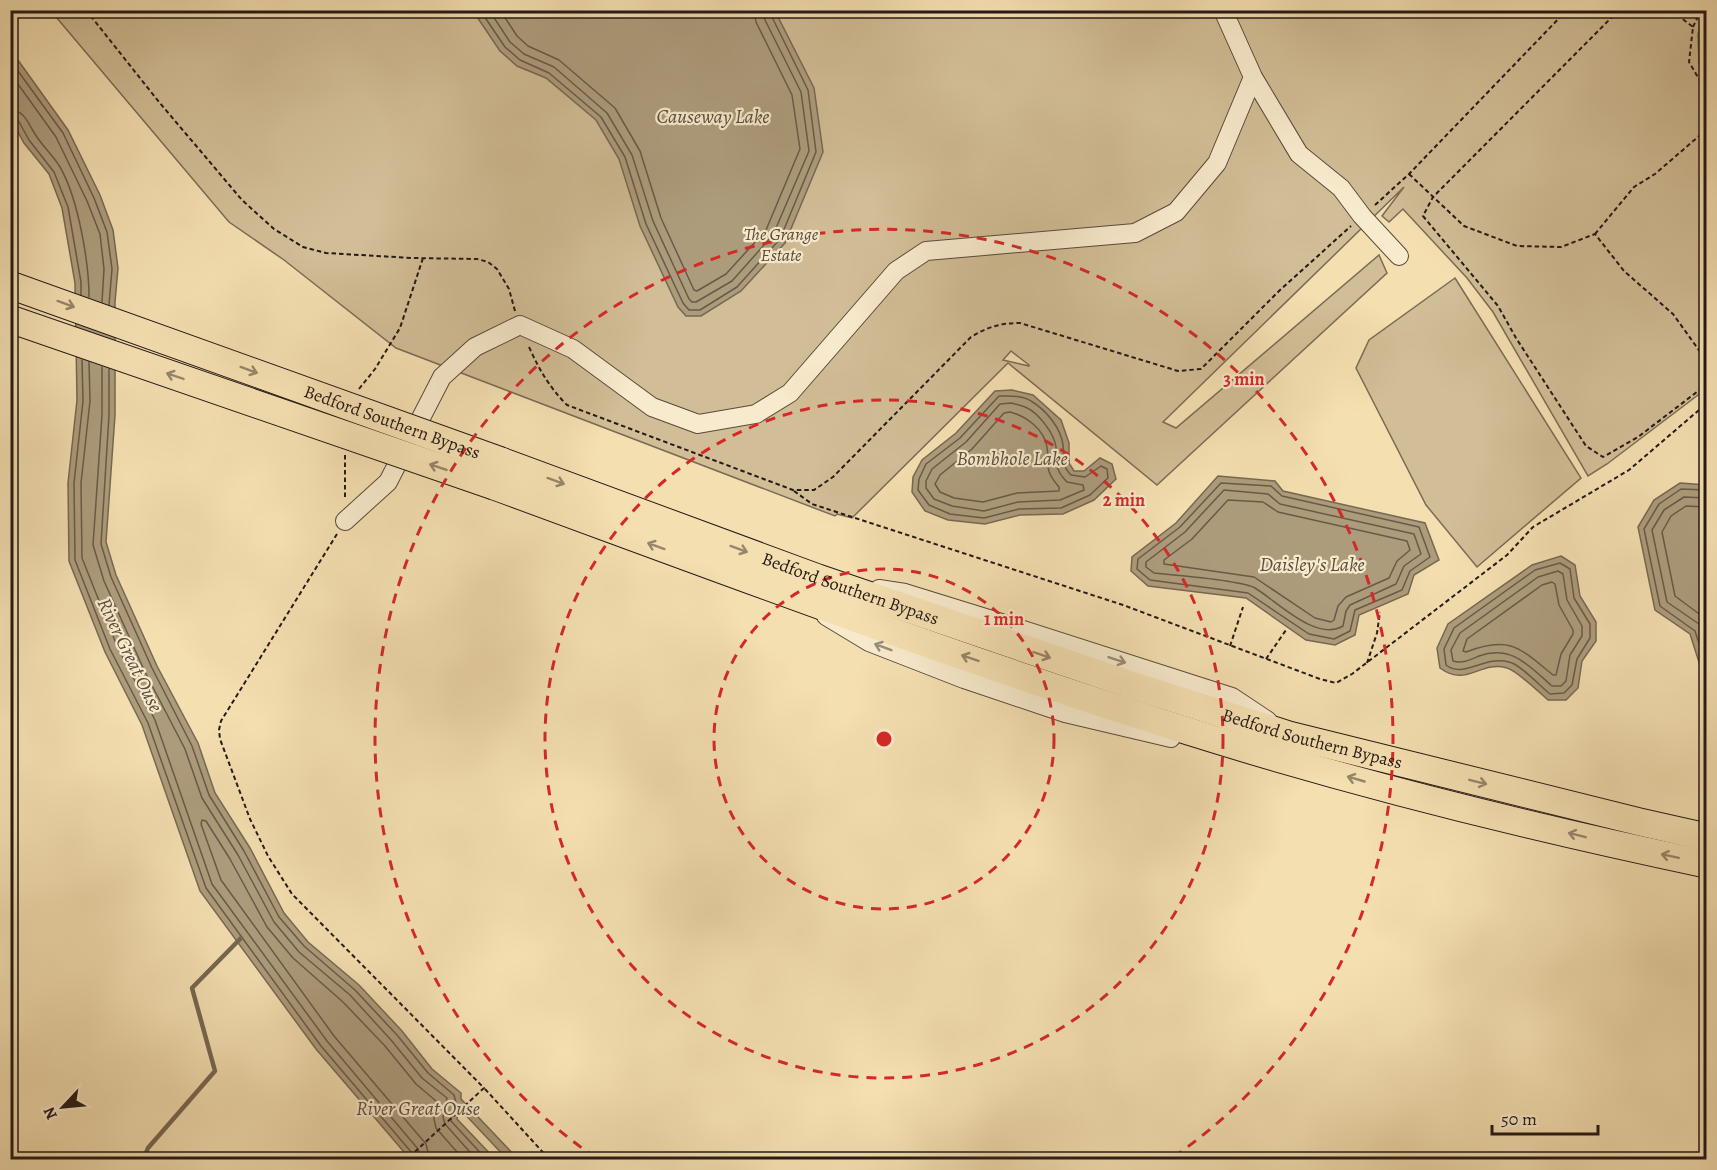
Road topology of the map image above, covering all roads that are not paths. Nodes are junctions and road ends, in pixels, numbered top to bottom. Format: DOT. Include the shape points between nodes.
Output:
graph roads {
  1 [pos="1224,10"];
  2 [pos="1253,77"];
  3 [pos="1399,256"];
  4 [pos="10,285"];
  5 [pos="10,319"];
  6 [pos="497,474"];
  7 [pos="345,521"];
  8 [pos="814,590"];
  9 [pos="1707,837"];
  10 [pos="1707,864"];
  1 -- 2 [label="lane"];
  2 -- 3 [label="lane" via="1299,154 1341,188"];
  2 -- 7 [label="lane" via="1217,163 1176,212 1135,234 926,251 896,271 790,393 756,414 698,424 688,421 652,407 573,349 520,325 475,347 442,377 388,482"];
  4 -- 6 [label="highway, Bedford Southern Bypass, one-way, bridge"];
  6 -- 5 [label="highway, Bedford Southern Bypass, one-way, bridge"];
  6 -- 8 [label="highway, Bedford Southern Bypass"];
  8 -- 9 [label="highway, Bedford Southern Bypass, one-way" via="1289,735"];
  10 -- 8 [label="highway, Bedford Southern Bypass, one-way" via="1413,795 1127,712"];
}
